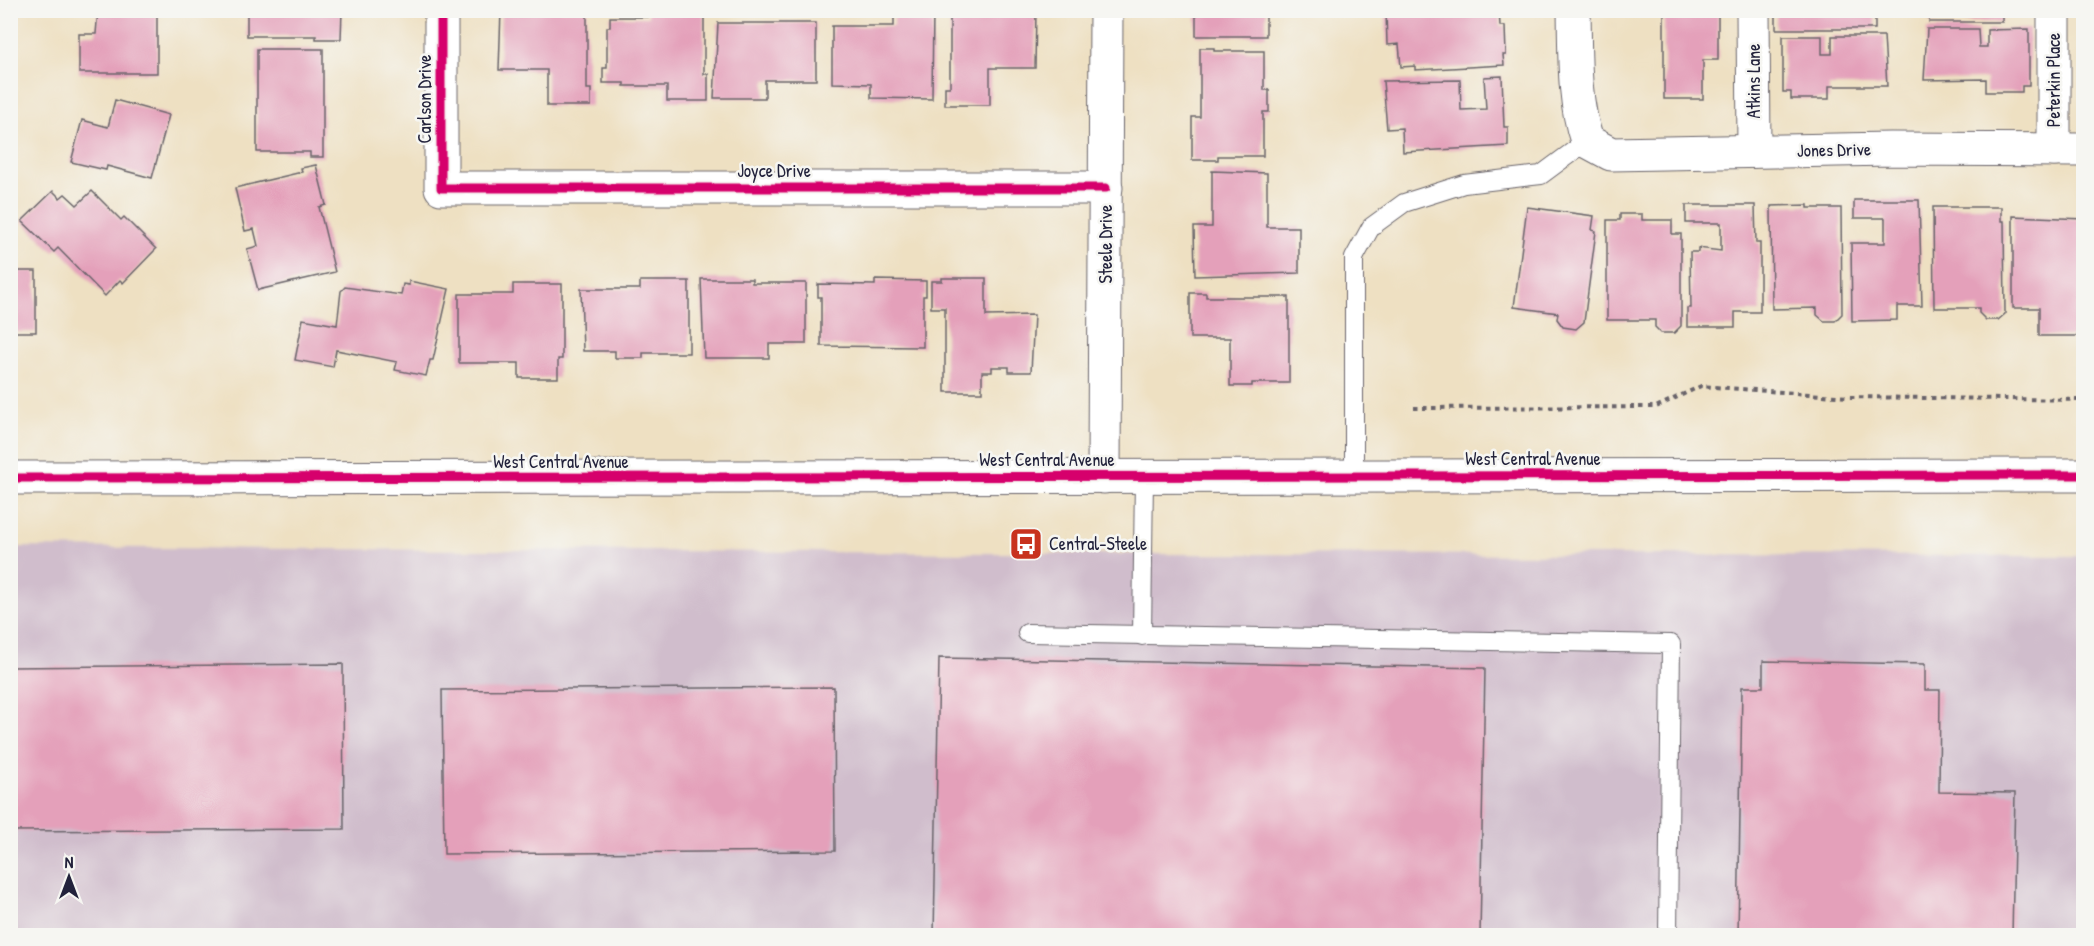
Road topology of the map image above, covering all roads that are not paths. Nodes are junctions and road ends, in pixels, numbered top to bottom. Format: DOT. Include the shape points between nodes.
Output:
graph roads {
  1 [pos="441,10"];
  2 [pos="1106,10"];
  3 [pos="1574,10"];
  4 [pos="1753,10"];
  5 [pos="2054,10"];
  6 [pos="1587,141"];
  7 [pos="2069,150"];
  8 [pos="1754,152"];
  9 [pos="441,188"];
  10 [pos="1106,188"];
  11 [pos="2084,475"];
  12 [pos="1354,476"];
  13 [pos="1104,477"];
  14 [pos="1144,477"];
  15 [pos="10,478"];
  16 [pos="1027,633"];
  17 [pos="1142,636"];
  18 [pos="1668,936"];
  1 -- 9 [label="street, Carlson Drive"];
  2 -- 10 [label="street, Steele Drive"];
  3 -- 6 [label="street" via="1577,95"];
  4 -- 8 [label="street, Atkins Lane"];
  5 -- 7 [label="street, Peterkin Place"];
  6 -- 8 [label="street, Jones Drive" via="1611,154"];
  6 -- 12 [label="lane" via="1541,175 1464,184 1404,203 1371,227 1354,258"];
  7 -- 8 [label="street, Jones Drive" via="1890,148"];
  9 -- 10 [label="street, Joyce Drive"];
  10 -- 13 [label="street, Steele Drive"];
  11 -- 12 [label="street, West Central Avenue"];
  12 -- 14 [label="street, West Central Avenue"];
  13 -- 14 [label="street, West Central Avenue"];
  13 -- 15 [label="street, West Central Avenue"];
  14 -- 17 [label="lane"];
  16 -- 17 [label="lane"];
  17 -- 18 [label="lane" via="1671,644"];
}
